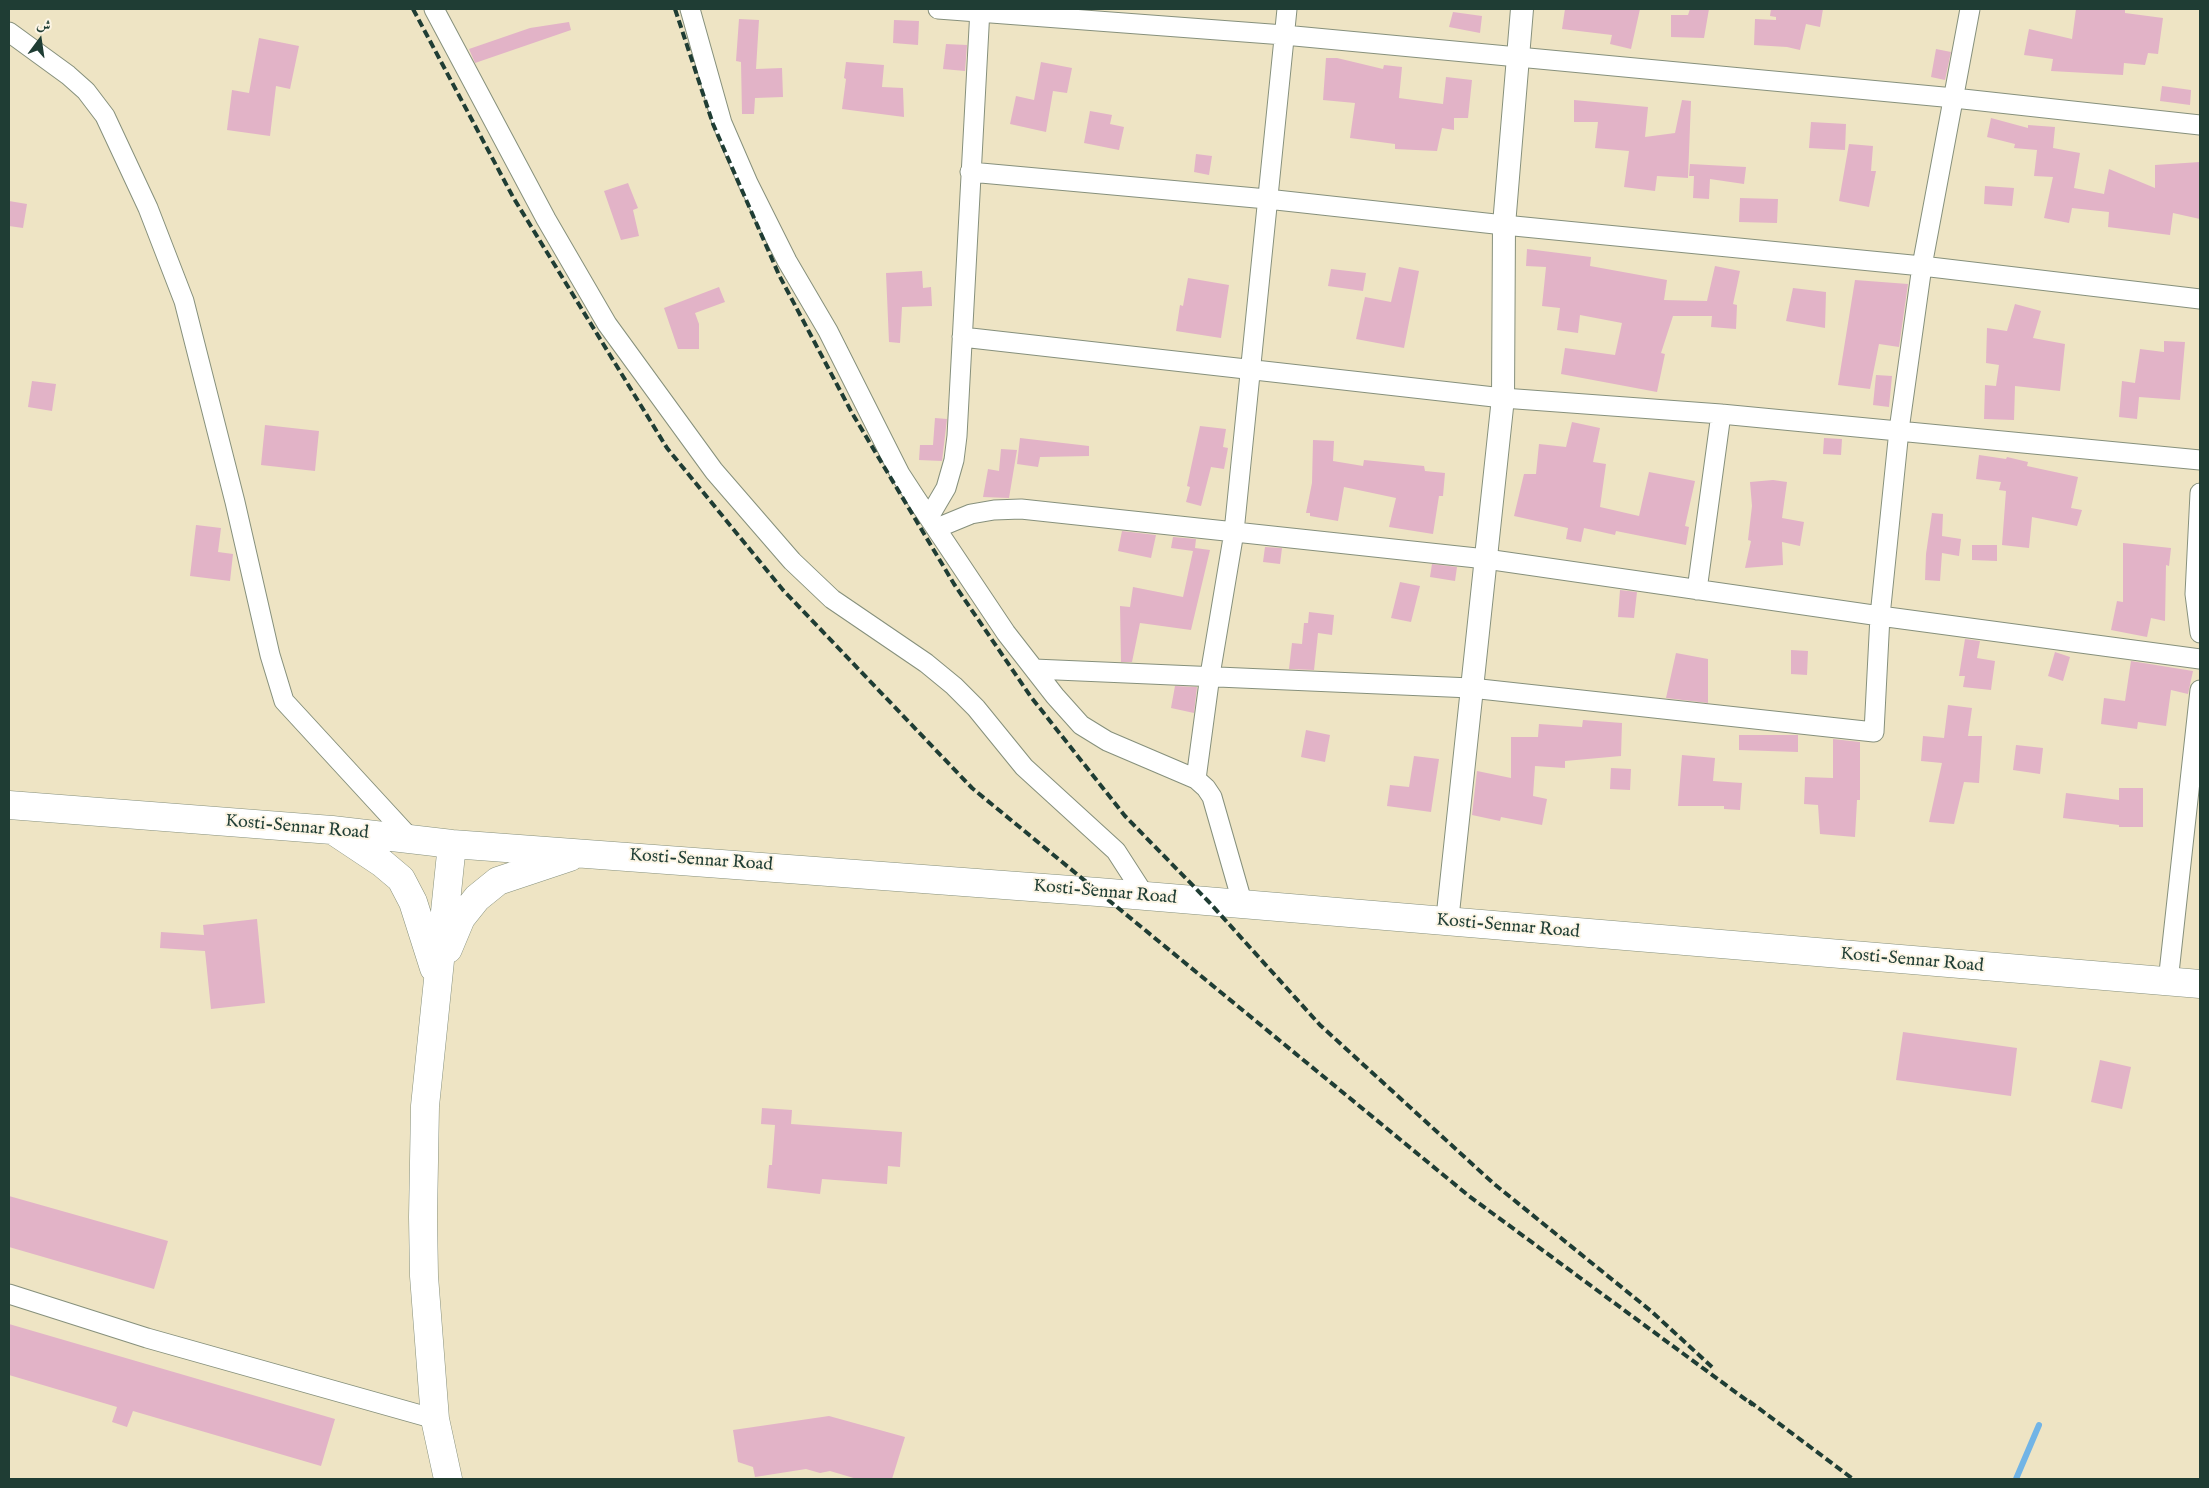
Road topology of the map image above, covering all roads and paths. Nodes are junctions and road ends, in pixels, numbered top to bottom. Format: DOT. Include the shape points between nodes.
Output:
graph roads {
  1 [pos="434,9"];
  2 [pos="690,9"];
  3 [pos="938,9"];
  4 [pos="1287,9"];
  5 [pos="1522,9"];
  6 [pos="1970,9"];
  7 [pos="980,10"];
  8 [pos="9,32"];
  9 [pos="1284,35"];
  10 [pos="1518,57"];
  11 [pos="1954,98"];
  12 [pos="2200,126"];
  13 [pos="970,172"];
  14 [pos="1267,199"];
  15 [pos="1504,226"];
  16 [pos="1922,266"];
  17 [pos="2200,299"];
  18 [pos="962,337"];
  19 [pos="1250,368"];
  20 [pos="1503,398"];
  21 [pos="1721,414"];
  22 [pos="1898,430"];
  23 [pos="2200,460"];
  24 [pos="2200,493"];
  25 [pos="933,523"];
  26 [pos="1234,532"];
  27 [pos="1486,559"];
  28 [pos="1697,590"];
  29 [pos="1880,616"];
  30 [pos="2200,633"];
  31 [pos="2200,659"];
  32 [pos="1034,668"];
  33 [pos="1210,675"];
  34 [pos="1471,688"];
  35 [pos="2200,690"];
  36 [pos="1196,779"];
  37 [pos="9,805"];
  38 [pos="332,830"];
  39 [pos="411,839"];
  40 [pos="452,844"];
  41 [pos="586,853"];
  42 [pos="1145,896"];
  43 [pos="1243,905"];
  44 [pos="1447,922"];
  45 [pos="438,979"];
  46 [pos="2168,982"];
  47 [pos="2200,984"];
  48 [pos="9,1294"];
  49 [pos="435,1419"];
  50 [pos="448,1479"];
  1 -- 42 [label="street" via="607,324 714,471 792,561 832,599 954,686 1024,767 1116,851"];
  2 -- 25 [label="street" via="722,123 748,183 900,474"];
  3 -- 7 [label="street"];
  4 -- 9 [label="street"];
  5 -- 10 [label="street"];
  6 -- 11 [label="street"];
  7 -- 9 [label="street"];
  7 -- 13 [label="street"];
  8 -- 39 [label="street" via="86,91 104,116 148,208 184,301 284,701"];
  9 -- 10 [label="street"];
  9 -- 14 [label="street"];
  10 -- 11 [label="street"];
  10 -- 15 [label="street"];
  11 -- 12 [label="street"];
  11 -- 16 [label="street"];
  13 -- 14 [label="street"];
  13 -- 18 [label="street"];
  14 -- 15 [label="street"];
  14 -- 19 [label="street"];
  15 -- 16 [label="street"];
  15 -- 20 [label="street"];
  16 -- 17 [label="street"];
  16 -- 22 [label="street"];
  18 -- 19 [label="street"];
  18 -- 25 [label="street" via="954,460"];
  19 -- 20 [label="street"];
  19 -- 26 [label="street"];
  20 -- 21 [label="street"];
  20 -- 27 [label="street"];
  21 -- 22 [label="street"];
  21 -- 28 [label="street"];
  22 -- 23 [label="street"];
  22 -- 29 [label="street"];
  24 -- 30 [label="street" via="2195,594"];
  25 -- 26 [label="street" via="994,510 1021,509"];
  25 -- 32 [label="street"];
  26 -- 27 [label="street"];
  26 -- 33 [label="street"];
  27 -- 28 [label="street"];
  27 -- 34 [label="street"];
  28 -- 29 [label="street"];
  29 -- 31 [label="street"];
  29 -- 34 [label="street" via="1874,732"];
  32 -- 33 [label="street"];
  32 -- 36 [label="street" via="1081,724 1107,741"];
  33 -- 34 [label="street"];
  33 -- 36 [label="street"];
  34 -- 44 [label="street"];
  35 -- 46 [label="street"];
  36 -- 43 [label="street" via="1212,798"];
  37 -- 38 [label="highway, Kosti-Sennar Road"];
  38 -- 39 [label="highway, Kosti-Sennar Road"];
  38 -- 45 [label="highway" via="401,878 413,902"];
  39 -- 40 [label="highway, Kosti-Sennar Road"];
  40 -- 41 [label="highway, Kosti-Sennar Road"];
  40 -- 45 [label="highway"];
  41 -- 42 [label="highway, Kosti-Sennar Road"];
  41 -- 45 [label="highway" via="498,881 477,898 461,918"];
  42 -- 43 [label="highway, Kosti-Sennar Road"];
  43 -- 44 [label="highway, Kosti-Sennar Road"];
  44 -- 46 [label="highway, Kosti-Sennar Road"];
  45 -- 49 [label="highway" via="424,1106 423,1217 424,1276"];
  46 -- 47 [label="highway, Kosti-Sennar Road"];
  48 -- 49 [label="street" via="147,1338"];
  49 -- 50 [label="highway"];
}
